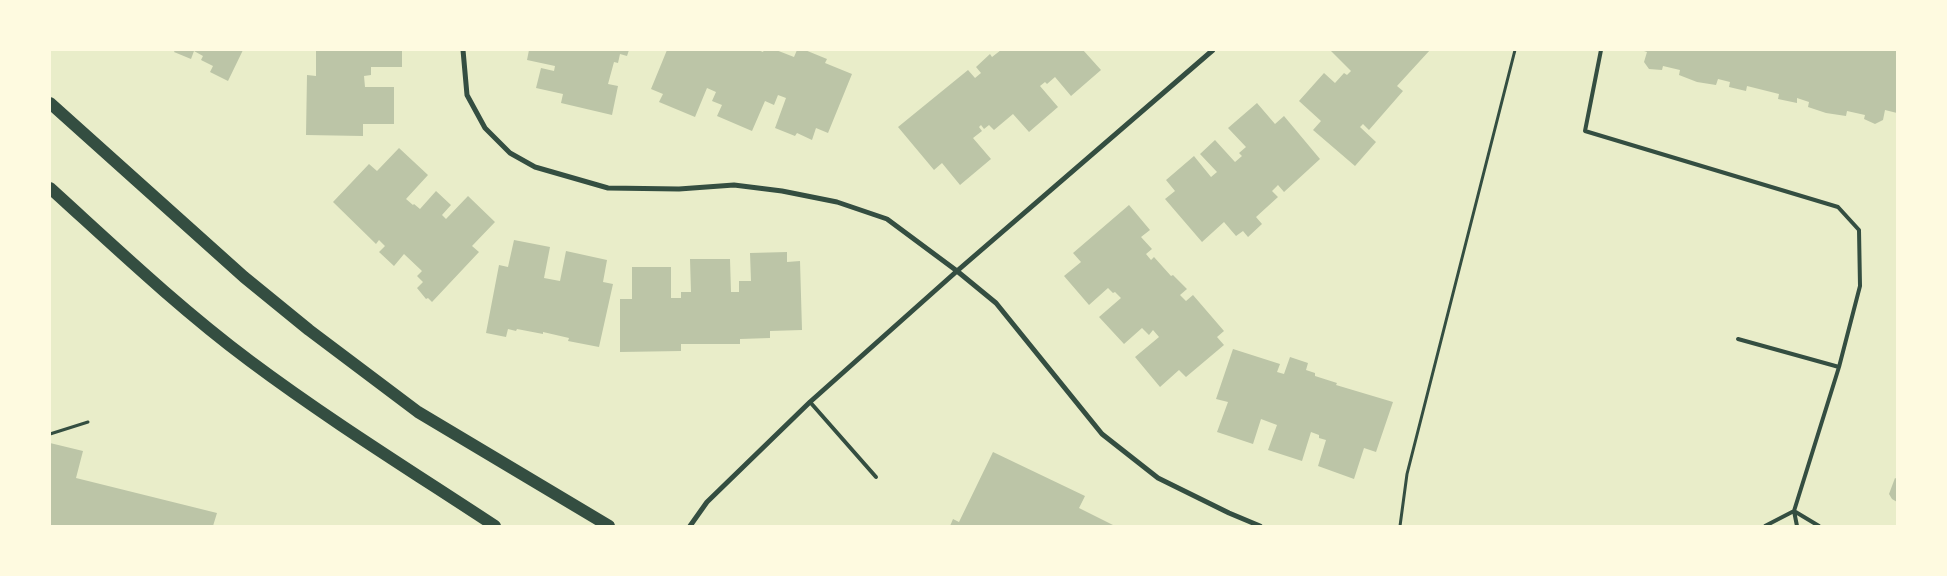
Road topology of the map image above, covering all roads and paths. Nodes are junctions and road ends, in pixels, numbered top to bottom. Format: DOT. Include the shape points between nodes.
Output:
graph roads {
  1 [pos="462,50"];
  2 [pos="1213,50"];
  3 [pos="1515,50"];
  4 [pos="1602,50"];
  5 [pos="50,103"];
  6 [pos="50,188"];
  7 [pos="957,271"];
  8 [pos="1738,340"];
  9 [pos="1839,367"];
  10 [pos="810,402"];
  11 [pos="88,422"];
  12 [pos="50,434"];
  13 [pos="876,477"];
  14 [pos="1794,511"];
  15 [pos="495,526"];
  16 [pos="609,526"];
  17 [pos="690,526"];
  18 [pos="1260,526"];
  19 [pos="1400,526"];
  20 [pos="1764,526"];
  21 [pos="1797,526"];
  22 [pos="1819,526"];
  1 -- 7 [label="street" via="467,95 485,128 510,153 536,167 608,188 678,189 734,185 837,202 887,219"];
  2 -- 7 [label="street"];
  3 -- 19 [label="path" via="1407,474"];
  4 -- 9 [label="lane" via="1585,131 1838,207 1859,230 1860,286"];
  5 -- 16 [label="main road" via="244,277 309,330 418,412"];
  6 -- 15 [label="main road" via="183,309 250,361"];
  7 -- 10 [label="street"];
  7 -- 18 [label="street" via="996,303 1102,434 1158,478"];
  8 -- 9 [label="lane"];
  9 -- 14 [label="lane"];
  10 -- 13 [label="lane"];
  10 -- 17 [label="street" via="707,502"];
  11 -- 12 [label="path"];
  14 -- 20 [label="lane"];
  14 -- 21 [label="lane"];
  14 -- 22 [label="lane"];
}
